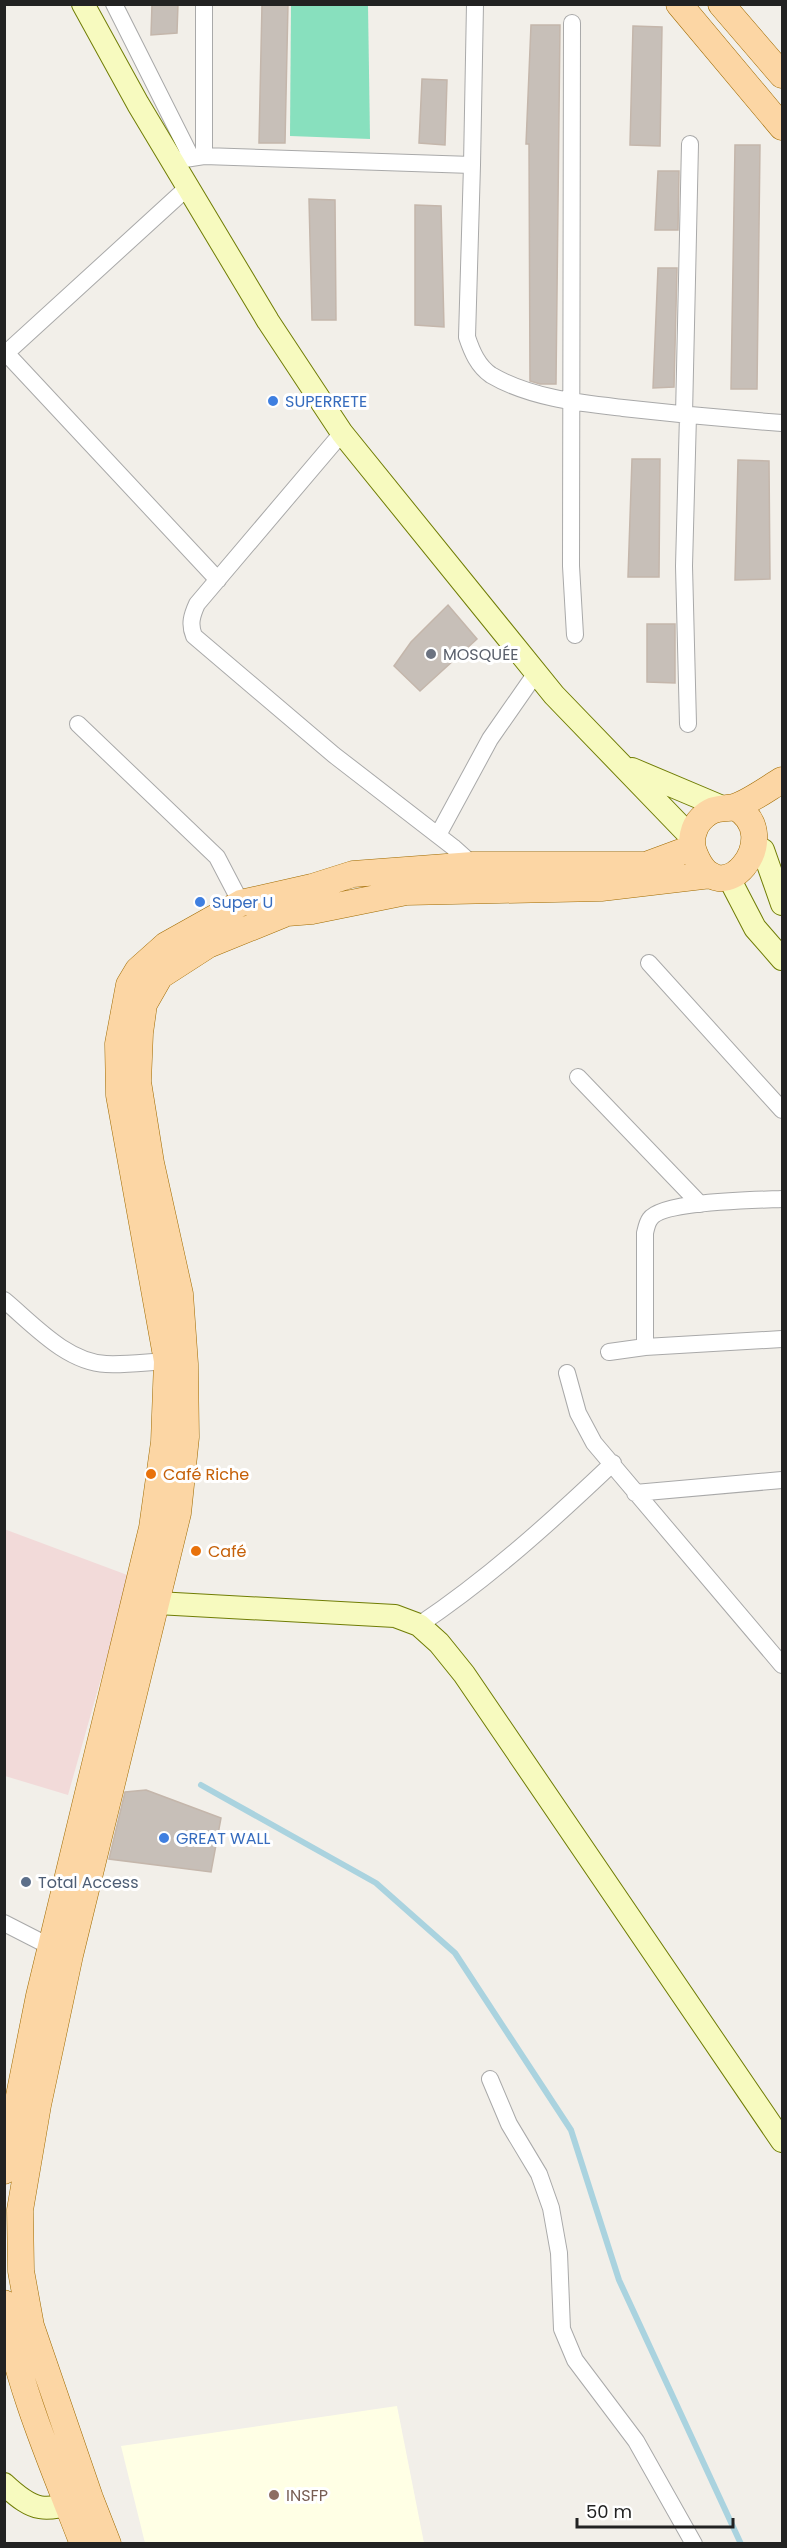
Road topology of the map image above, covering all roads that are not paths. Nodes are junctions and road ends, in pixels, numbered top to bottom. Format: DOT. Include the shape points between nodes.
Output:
graph roads {
  1 [pos="83,4"];
  2 [pos="114,4"];
  3 [pos="204,4"];
  4 [pos="475,4"];
  5 [pos="679,4"];
  6 [pos="721,4"];
  7 [pos="572,23"];
  8 [pos="783,75"];
  9 [pos="783,127"];
  10 [pos="690,144"];
  11 [pos="189,158"];
  12 [pos="472,165"];
  13 [pos="188,187"];
  14 [pos="5,354"];
  15 [pos="572,402"];
  16 [pos="686,415"];
  17 [pos="783,423"];
  18 [pos="342,433"];
  19 [pos="218,580"];
  20 [pos="575,635"];
  21 [pos="536,673"];
  22 [pos="78,724"];
  23 [pos="688,724"];
  24 [pos="626,766"];
  25 [pos="783,780"];
  26 [pos="728,807"];
  27 [pos="438,835"];
  28 [pos="768,842"];
  29 [pos="692,843"];
  30 [pos="473,865"];
  31 [pos="720,876"];
  32 [pos="242,903"];
  33 [pos="783,904"];
  34 [pos="783,959"];
  35 [pos="649,963"];
  36 [pos="578,1077"];
  37 [pos="783,1110"];
  38 [pos="783,1198"];
  39 [pos="700,1204"];
  40 [pos="4,1300"];
  41 [pos="765,1339"];
  42 [pos="783,1339"];
  43 [pos="783,1346"];
  44 [pos="645,1347"];
  45 [pos="609,1352"];
  46 [pos="167,1361"];
  47 [pos="567,1373"];
  48 [pos="613,1463"];
  49 [pos="783,1480"];
  50 [pos="635,1493"];
  51 [pos="146,1604"];
  52 [pos="419,1625"];
  53 [pos="134,1654"];
  54 [pos="783,1665"];
  55 [pos="4,1923"];
  56 [pos="51,1947"];
  57 [pos="490,2079"];
  58 [pos="783,2141"];
  59 [pos="4,2171"];
  60 [pos="4,2303"];
  61 [pos="4,2484"];
  62 [pos="79,2501"];
  63 [pos="83,2544"];
  64 [pos="108,2544"];
  65 [pos="694,2544"];
  1 -- 11 [label="main road"];
  2 -- 11 [label="street"];
  3 -- 11 [label="street"];
  4 -- 12 [label="street"];
  5 -- 9 [label="main road"];
  6 -- 8 [label="main road"];
  7 -- 15 [label="street"];
  10 -- 16 [label="street"];
  11 -- 12 [label="street"];
  11 -- 13 [label="main road"];
  12 -- 15 [label="street" via="467,338 472,355 489,374 506,382"];
  13 -- 14 [label="street"];
  13 -- 18 [label="main road" via="268,321"];
  14 -- 19 [label="street"];
  15 -- 16 [label="street"];
  15 -- 20 [label="street" via="571,566"];
  16 -- 17 [label="street"];
  16 -- 23 [label="street"];
  18 -- 19 [label="street"];
  18 -- 21 [label="main road"];
  19 -- 27 [label="street" via="193,612 190,627 194,636 334,755"];
  21 -- 24 [label="main road"];
  21 -- 27 [label="street" via="490,739"];
  22 -- 32 [label="street" via="217,857"];
  24 -- 26 [label="main road"];
  24 -- 29 [label="main road"];
  25 -- 26 [label="main road"];
  26 -- 28 [label="main road" via="746,811"];
  26 -- 29 [label="main road" via="708,812 697,823"];
  27 -- 30 [label="street"];
  28 -- 31 [label="main road" via="756,864 744,874"];
  28 -- 33 [label="main road"];
  29 -- 30 [label="main road" via="646,865"];
  29 -- 31 [label="main road" via="698,863"];
  30 -- 32 [label="main road" via="353,874"];
  31 -- 34 [label="main road" via="755,928"];
  31 -- 51 [label="main road" via="602,888 406,892 287,913 208,945 160,976 144,1004 138,1082 180,1294 186,1437 178,1513"];
  32 -- 46 [label="main road" via="166,945 138,970 129,985 121,1025 119,1095"];
  35 -- 37 [label="street"];
  36 -- 39 [label="street"];
  38 -- 39 [label="street"];
  39 -- 44 [label="street" via="662,1211 650,1219 645,1233"];
  40 -- 46 [label="street" via="68,1353 84,1359 104,1364"];
  41 -- 42 [label="street"];
  41 -- 43 [label="street"];
  41 -- 44 [label="street"];
  44 -- 45 [label="street"];
  46 -- 51 [label="main road" via="164,1442"];
  47 -- 48 [label="street" via="578,1413 594,1443"];
  48 -- 50 [label="street"];
  48 -- 52 [label="street" via="550,1522"];
  49 -- 50 [label="street"];
  50 -- 54 [label="street"];
  51 -- 52 [label="main road" via="358,1613 395,1616"];
  51 -- 53 [label="main road"];
  52 -- 58 [label="main road" via="464,1674"];
  53 -- 56 [label="main road"];
  53 -- 62 [label="main road" via="38,2105 20,2211 21,2271 31,2326"];
  55 -- 56 [label="street"];
  56 -- 59 [label="main road"];
  57 -- 65 [label="street" via="509,2124 539,2174 551,2208 559,2253 562,2329 575,2360 636,2441"];
  60 -- 62 [label="main road" via="10,2341"];
  61 -- 62 [label="main road" via="33,2507 50,2509"];
  62 -- 63 [label="main road"];
  62 -- 64 [label="main road"];
}
